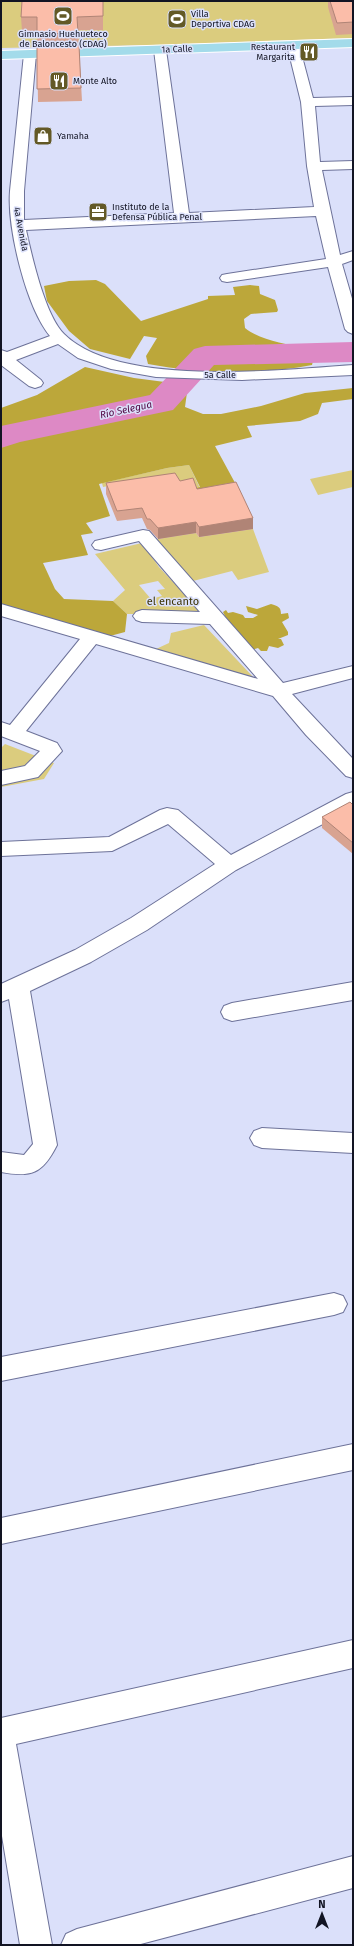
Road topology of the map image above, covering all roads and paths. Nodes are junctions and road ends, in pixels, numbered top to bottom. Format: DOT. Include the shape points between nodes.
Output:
graph roads {
  1 [pos="353,43"];
  2 [pos="293,45"];
  3 [pos="160,50"];
  4 [pos="30,54"];
  5 [pos="1,55"];
  6 [pos="353,101"];
  7 [pos="308,102"];
  8 [pos="353,165"];
  9 [pos="314,166"];
  10 [pos="18,191"];
  11 [pos="1,192"];
  12 [pos="322,211"];
  13 [pos="182,218"];
  14 [pos="18,225"];
  15 [pos="353,255"];
  16 [pos="334,262"];
  17 [pos="227,278"];
  18 [pos="348,294"];
  19 [pos="353,329"];
  20 [pos="60,338"];
  21 [pos="3,358"];
  22 [pos="88,358"];
  23 [pos="353,370"];
  24 [pos="36,382"];
  25 [pos="101,545"];
  26 [pos="1,610"];
  27 [pos="142,616"];
  28 [pos="214,618"];
  29 [pos="92,637"];
  30 [pos="353,672"];
  31 [pos="278,692"];
  32 [pos="7,732"];
  33 [pos="353,771"];
  34 [pos="1,778"];
  35 [pos="353,799"];
  36 [pos="1,849"];
  37 [pos="229,865"];
  38 [pos="10,990"];
  39 [pos="353,991"];
  40 [pos="232,1012"];
  41 [pos="262,1138"];
  42 [pos="353,1142"];
  43 [pos="1,1162"];
  44 [pos="334,1304"];
  45 [pos="1,1369"];
  46 [pos="353,1457"];
  47 [pos="1,1530"];
  48 [pos="353,1654"];
  49 [pos="1,1733"];
  50 [pos="1,1740"];
  51 [pos="353,1872"];
  52 [pos="36,1945"];
  53 [pos="77,1945"];
  1 -- 2 [label="main road, 1a Calle"];
  2 -- 3 [label="main road, 1a Calle"];
  2 -- 7 [label="street"];
  3 -- 4 [label="main road, 1a Calle"];
  3 -- 13 [label="street"];
  4 -- 5 [label="main road, 1a Calle"];
  4 -- 10 [label="street, 4a Avenida"];
  6 -- 7 [label="street"];
  7 -- 9 [label="street"];
  8 -- 9 [label="street"];
  9 -- 12 [label="street"];
  10 -- 11 [label="street"];
  10 -- 14 [label="street, 4a Avenida"];
  12 -- 13 [label="street"];
  12 -- 16 [label="street"];
  13 -- 14 [label="street"];
  14 -- 20 [label="street, 4a Avenida" via="42,311 46,321"];
  15 -- 16 [label="street"];
  16 -- 17 [label="street"];
  16 -- 18 [label="street"];
  18 -- 19 [label="street"];
  20 -- 21 [label="street"];
  20 -- 22 [label="street, 4a Avenida" via="71,349"];
  21 -- 24 [label="street"];
  22 -- 23 [label="street, 5a Calle" via="178,375 214,376"];
  25 -- 28 [label="street" via="143,535"];
  26 -- 29 [label="street"];
  27 -- 28 [label="street"];
  28 -- 31 [label="street"];
  29 -- 31 [label="street"];
  29 -- 32 [label="street"];
  30 -- 31 [label="street"];
  31 -- 33 [label="street"];
  32 -- 34 [label="street" via="52,751 32,772"];
  35 -- 37 [label="street"];
  36 -- 37 [label="street" via="112,844 171,815"];
  37 -- 38 [label="street" via="139,924 83,956"];
  38 -- 43 [label="street" via="46,1145 37,1160 23,1167"];
  39 -- 40 [label="street"];
  41 -- 42 [label="street"];
  44 -- 45 [label="street"];
  46 -- 47 [label="street"];
  48 -- 49 [label="street"];
  50 -- 52 [label="street"];
  51 -- 53 [label="street"];
}
